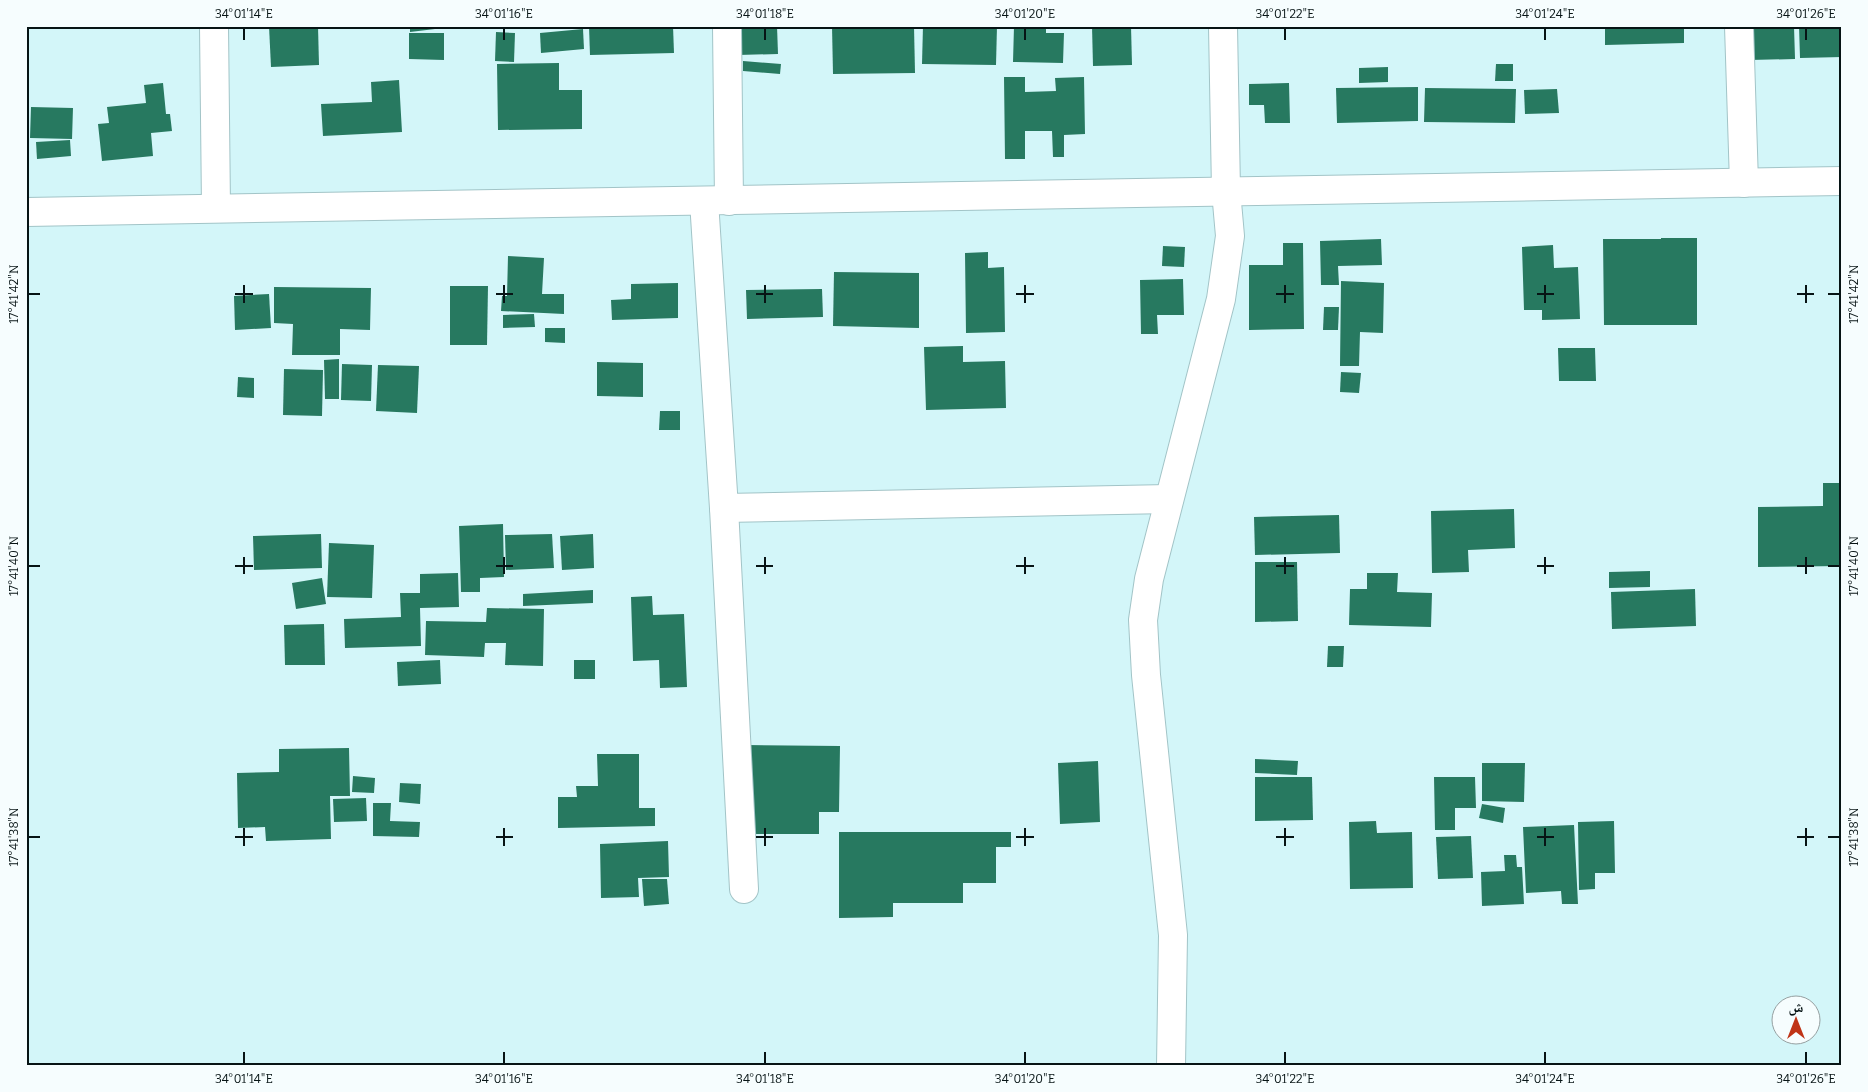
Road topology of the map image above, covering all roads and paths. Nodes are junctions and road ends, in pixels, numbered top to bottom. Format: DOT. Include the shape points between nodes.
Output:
graph roads {
  1 [pos="214,26"];
  2 [pos="727,26"];
  3 [pos="1222,26"];
  4 [pos="1739,26"];
  5 [pos="1842,181"];
  6 [pos="1744,183"];
  7 [pos="1226,191"];
  8 [pos="717,201"];
  9 [pos="216,208"];
  10 [pos="26,212"];
  11 [pos="1169,499"];
  12 [pos="724,508"];
  13 [pos="744,889"];
  14 [pos="1171,1066"];
  1 -- 9 [label="street"];
  2 -- 8 [label="street"];
  3 -- 7 [label="street"];
  4 -- 6 [label="street"];
  5 -- 6 [label="street"];
  6 -- 7 [label="street"];
  7 -- 8 [label="street"];
  7 -- 11 [label="street" via="1230,236 1221,299"];
  8 -- 9 [label="street"];
  8 -- 12 [label="street"];
  9 -- 10 [label="street"];
  11 -- 12 [label="street"];
  11 -- 14 [label="street" via="1148,579 1143,620 1173,935"];
  12 -- 13 [label="street"];
}
